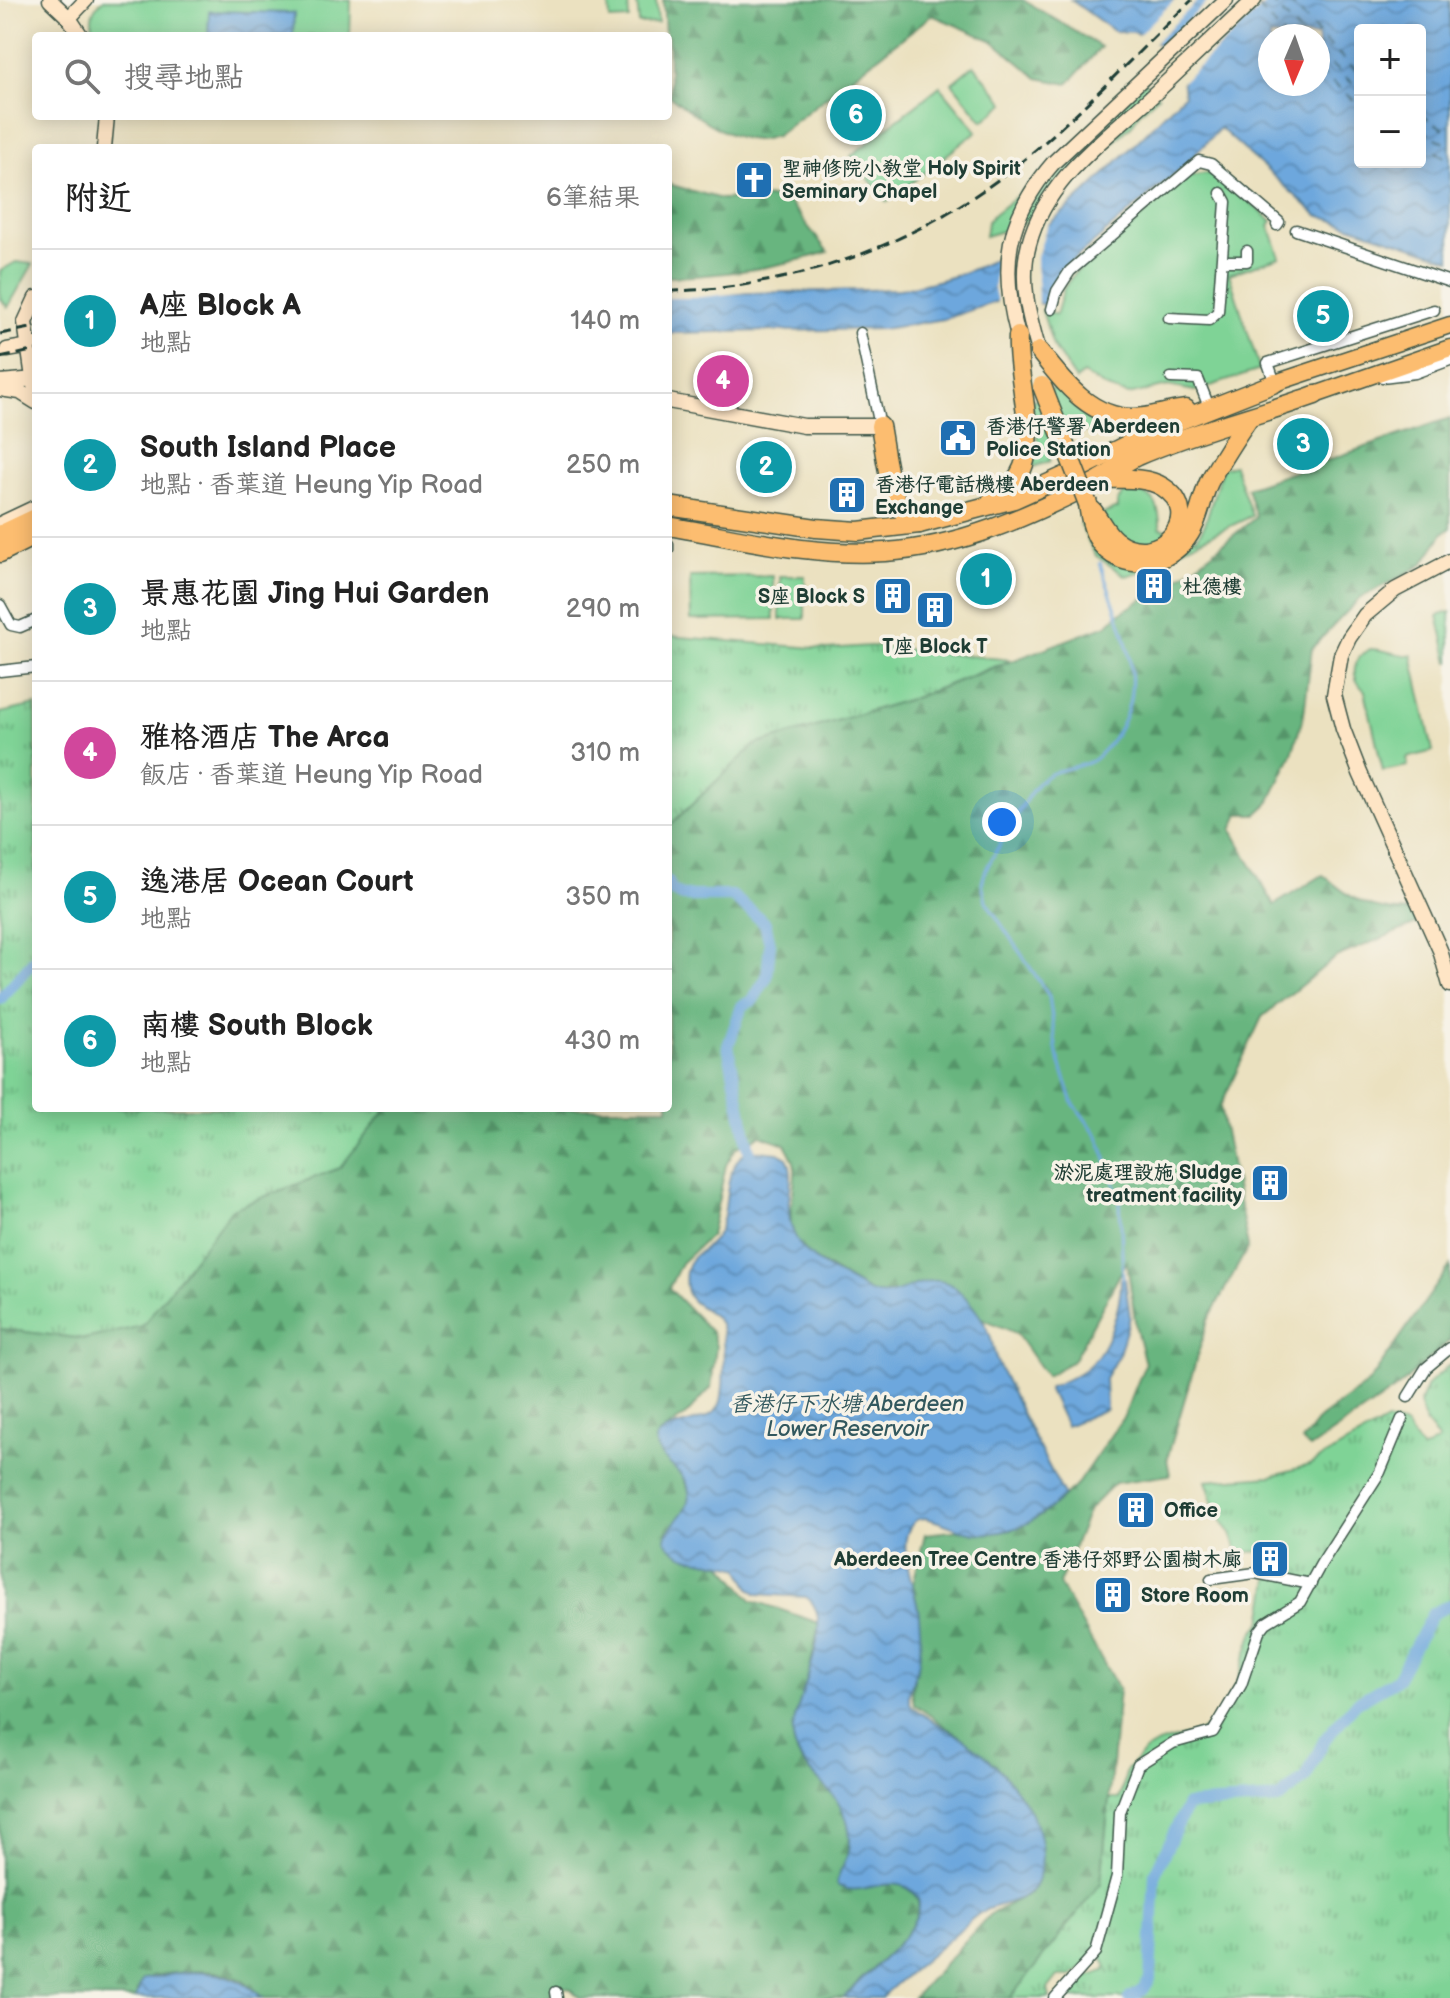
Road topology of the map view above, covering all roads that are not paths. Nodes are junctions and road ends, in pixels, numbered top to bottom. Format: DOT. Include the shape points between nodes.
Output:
graph roads {
  1 [pos="50,0"];
  2 [pos="86,0"];
  3 [pos="1226,0"];
  4 [pos="1254,0"];
  5 [pos="69,18"];
  6 [pos="78,32"];
  7 [pos="107,120"];
  8 [pos="104,144"];
  9 [pos="1221,193"];
  10 [pos="1278,223"];
  11 [pos="1296,230"];
  12 [pos="1247,251"];
  13 [pos="1223,261"];
  14 [pos="1450,282"];
  15 [pos="32,306"];
  16 [pos="1052,309"];
  17 [pos="1434,310"];
  18 [pos="1169,318"];
  19 [pos="1448,322"];
  20 [pos="860,333"];
  21 [pos="1018,336"];
  22 [pos="32,346"];
  23 [pos="1450,348"];
  24 [pos="7,350"];
  25 [pos="1037,357"];
  26 [pos="1450,360"];
  27 [pos="1370,377"];
  28 [pos="1171,378"];
  29 [pos="32,379"];
  30 [pos="0,382"];
  31 [pos="1275,383"];
  32 [pos="0,389"];
  33 [pos="1315,395"];
  34 [pos="32,399"];
  35 [pos="672,402"];
  36 [pos="1209,407"];
  37 [pos="1248,419"];
  38 [pos="880,426"];
  39 [pos="1101,479"];
  40 [pos="895,499"];
  41 [pos="986,505"];
  42 [pos="672,507"];
  43 [pos="32,509"];
  44 [pos="32,520"];
  45 [pos="0,524"];
  46 [pos="919,524"];
  47 [pos="672,527"];
  48 [pos="858,531"];
  49 [pos="1184,531"];
  50 [pos="0,535"];
  51 [pos="32,537"];
  52 [pos="32,544"];
  53 [pos="0,553"];
  54 [pos="0,560"];
  55 [pos="1450,561"];
  56 [pos="0,605"];
  57 [pos="32,622"];
  58 [pos="32,667"];
  59 [pos="0,671"];
  60 [pos="1450,985"];
  61 [pos="1450,1348"];
  62 [pos="1408,1397"];
  63 [pos="1402,1419"];
  64 [pos="1211,1579"];
  65 [pos="1311,1584"];
  66 [pos="1055,1998"];
  1 -- 5 [label="street"];
  2 -- 5 [label="street"];
  3 -- 21 [label="street" via="1054,162 1031,193 1014,230 1007,266"];
  4 -- 25 [label="street" via="1078,163 1048,199 1029,243 1025,275"];
  5 -- 6 [label="street"];
  7 -- 8 [label="street"];
  9 -- 13 [label="street" via="1226,202"];
  10 -- 16 [label="street" via="1211,164 1199,161 1070,271"];
  11 -- 14 [label="street"];
  12 -- 13 [label="street" via="1247,261"];
  13 -- 18 [label="street" via="1216,316"];
  15 -- 22 [label="street" via="25,322"];
  17 -- 31 [label="street" via="1268,363"];
  19 -- 31 [label="main road"];
  20 -- 38 [label="street"];
  21 -- 25 [label="highway"];
  21 -- 41 [label="highway" via="1016,358 1029,444 1017,478"];
  22 -- 24 [label="street"];
  23 -- 27 [label="main road"];
  25 -- 36 [label="highway" via="1079,397 1106,413 1133,418"];
  25 -- 49 [label="highway, bridge" via="1088,504 1111,537 1150,550"];
  26 -- 27 [label="street" via="1415,373"];
  27 -- 33 [label="main road"];
  28 -- 36 [label="street" via="1198,379"];
  29 -- 30 [label="street"];
  31 -- 36 [label="highway"];
  32 -- 34 [label="street"];
  33 -- 37 [label="highway"];
  35 -- 38 [label="street" via="794,425"];
  36 -- 41 [label="highway" via="1014,499"];
  37 -- 39 [label="highway" via="1132,458"];
  37 -- 49 [label="highway"];
  38 -- 40 [label="highway"];
  39 -- 47 [label="highway" via="984,532 886,552 817,550"];
  39 -- 49 [label="highway" via="1146,480 1162,486 1180,510"];
  40 -- 46 [label="highway" via="907,519"];
  40 -- 48 [label="highway" via="881,518"];
  41 -- 46 [label="highway"];
  42 -- 48 [label="highway"];
  43 -- 45 [label="street"];
  44 -- 50 [label="highway"];
  46 -- 48 [label="highway"];
  51 -- 53 [label="highway"];
  52 -- 54 [label="street"];
  55 -- 60 [label="street" via="1395,590 1365,615 1341,655 1334,695 1360,773 1440,950"];
  56 -- 57 [label="street" via="11,625"];
  58 -- 59 [label="street"];
  61 -- 62 [label="street" via="1426,1368"];
  63 -- 65 [label="street" via="1380,1472"];
  64 -- 65 [label="street" via="1255,1573"];
  65 -- 66 [label="street" via="1300,1602 1259,1632 1241,1685 1213,1732 1173,1743 1138,1765 1120,1812 1117,1876 1096,1952"];
}
